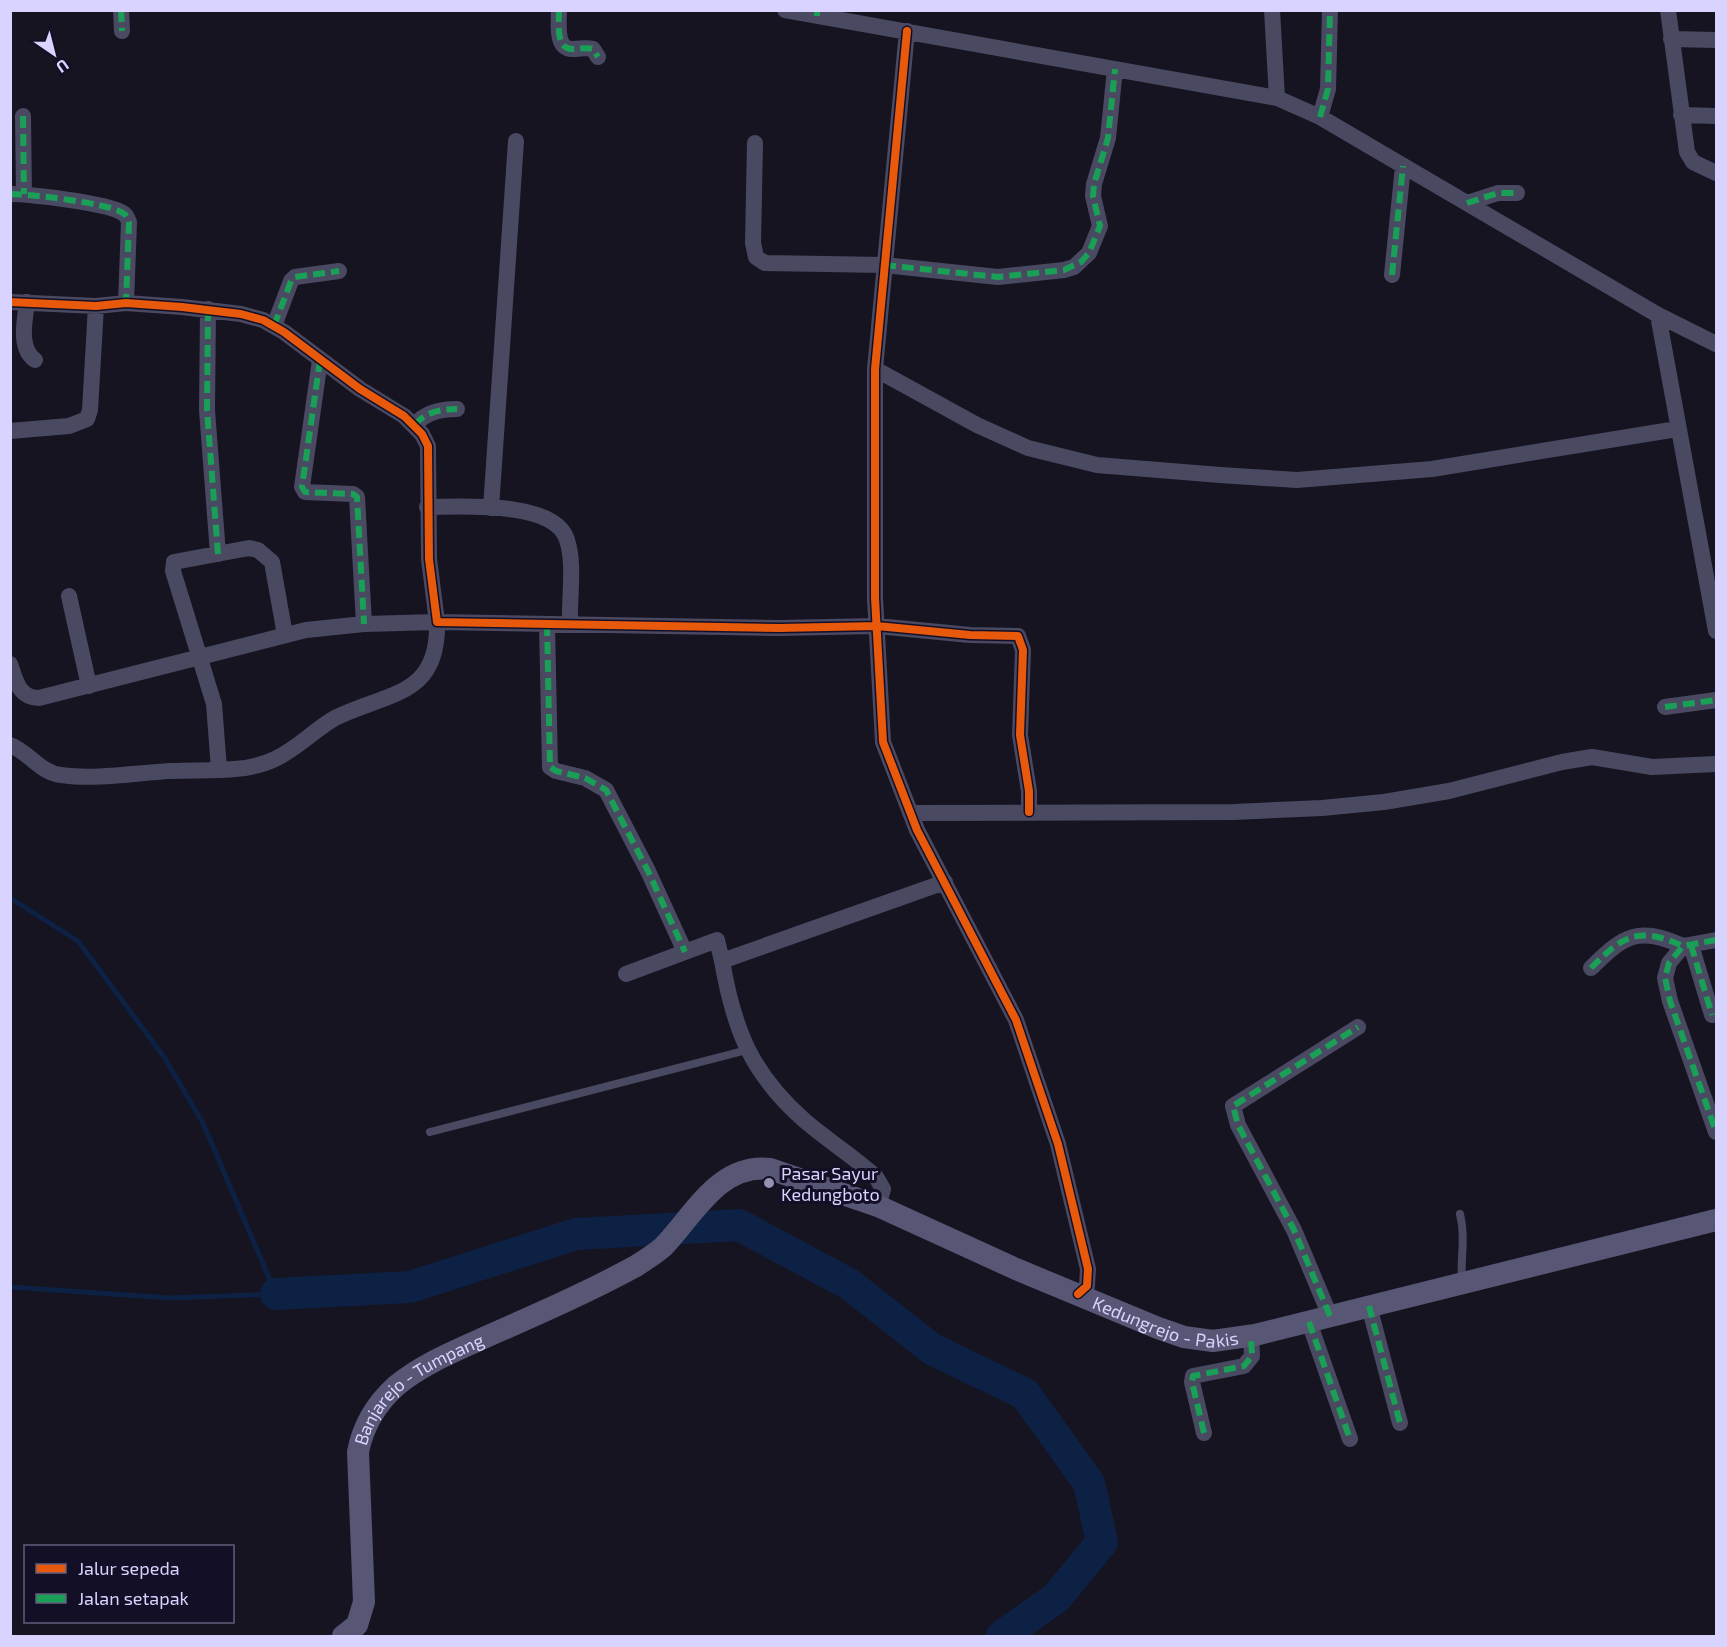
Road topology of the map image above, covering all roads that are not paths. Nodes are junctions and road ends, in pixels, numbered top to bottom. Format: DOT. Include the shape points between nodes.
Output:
graph roads {
  1 [pos="121,10"];
  2 [pos="559,10"];
  3 [pos="785,10"];
  4 [pos="1272,10"];
  5 [pos="1330,10"];
  6 [pos="1668,10"];
  7 [pos="817,13"];
  8 [pos="122,31"];
  9 [pos="907,31"];
  10 [pos="1671,39"];
  11 [pos="1716,40"];
  12 [pos="598,57"];
  13 [pos="1115,69"];
  14 [pos="1277,98"];
  15 [pos="1681,115"];
  16 [pos="23,116"];
  17 [pos="1716,116"];
  18 [pos="1320,117"];
  19 [pos="516,141"];
  20 [pos="755,143"];
  21 [pos="1403,166"];
  22 [pos="1716,173"];
  23 [pos="1517,193"];
  24 [pos="17,194"];
  25 [pos="1467,203"];
  26 [pos="884,265"];
  27 [pos="339,271"];
  28 [pos="1392,275"];
  29 [pos="19,302"];
  30 [pos="126,303"];
  31 [pos="96,306"];
  32 [pos="208,309"];
  33 [pos="1658,315"];
  34 [pos="274,326"];
  35 [pos="1716,344"];
  36 [pos="35,360"];
  37 [pos="320,360"];
  38 [pos="875,369"];
  39 [pos="457,409"];
  40 [pos="415,425"];
  41 [pos="1677,429"];
  42 [pos="10,431"];
  43 [pos="427,507"];
  44 [pos="491,508"];
  45 [pos="218,554"];
  46 [pos="69,596"];
  47 [pos="437,622"];
  48 [pos="570,623"];
  49 [pos="364,624"];
  50 [pos="547,624"];
  51 [pos="877,626"];
  52 [pos="1716,631"];
  53 [pos="285,635"];
  54 [pos="200,658"];
  55 [pos="10,664"];
  56 [pos="89,686"];
  57 [pos="1716,700"];
  58 [pos="1665,707"];
  59 [pos="10,745"];
  60 [pos="1716,764"];
  61 [pos="219,770"];
  62 [pos="1029,812"];
  63 [pos="913,821"];
  64 [pos="945,882"];
  65 [pos="1716,940"];
  66 [pos="1687,946"];
  67 [pos="684,952"];
  68 [pos="722,961"];
  69 [pos="1591,968"];
  70 [pos="626,974"];
  71 [pos="1712,1015"];
  72 [pos="1358,1027"];
  73 [pos="747,1050"];
  74 [pos="430,1132"];
  75 [pos="1716,1132"];
  76 [pos="878,1206"];
  77 [pos="1460,1214"];
  78 [pos="1716,1220"];
  79 [pos="661,1249"];
  80 [pos="1462,1284"];
  81 [pos="1077,1294"];
  82 [pos="1369,1306"];
  83 [pos="1319,1319"];
  84 [pos="1251,1336"];
  85 [pos="1400,1423"];
  86 [pos="1204,1433"];
  87 [pos="1350,1439"];
  88 [pos="343,1636"];
  1 -- 8 [label="street"];
  2 -- 12 [label="street" via="559,36 564,46 593,49"];
  3 -- 7 [label="street"];
  4 -- 14 [label="street"];
  5 -- 18 [label="street" via="1328,89"];
  6 -- 10 [label="street"];
  7 -- 9 [label="street"];
  9 -- 13 [label="street"];
  9 -- 26 [label="street"];
  10 -- 11 [label="street"];
  10 -- 15 [label="street"];
  13 -- 14 [label="street"];
  13 -- 26 [label="street" via="1108,138 1094,184 1100,226 1081,262 1064,270 998,277"];
  14 -- 18 [label="street"];
  15 -- 17 [label="street"];
  15 -- 22 [label="street" via="1690,158"];
  16 -- 24 [label="street"];
  18 -- 21 [label="street"];
  19 -- 44 [label="street"];
  20 -- 26 [label="street" via="756,257 765,263"];
  21 -- 25 [label="street"];
  21 -- 28 [label="street"];
  23 -- 25 [label="street" via="1497,193"];
  24 -- 30 [label="street" via="119,210 126,215"];
  25 -- 33 [label="street"];
  26 -- 38 [label="street"];
  27 -- 34 [label="street" via="295,277"];
  29 -- 31 [label="street"];
  29 -- 36 [label="street" via="28,353"];
  30 -- 31 [label="street"];
  30 -- 32 [label="street"];
  31 -- 42 [label="street" via="87,418 69,426"];
  32 -- 34 [label="street" via="241,314"];
  32 -- 45 [label="street" via="207,410"];
  33 -- 35 [label="street"];
  33 -- 41 [label="street"];
  34 -- 37 [label="street"];
  37 -- 40 [label="street"];
  37 -- 49 [label="street" via="302,487 305,492 357,497"];
  38 -- 41 [label="street" via="977,425 1039,451 1097,465 1220,476 1297,480 1400,472"];
  38 -- 51 [label="street"];
  39 -- 40 [label="street" via="434,411"];
  40 -- 43 [label="street" via="428,446"];
  41 -- 52 [label="street"];
  43 -- 44 [label="street"];
  43 -- 47 [label="street"];
  44 -- 48 [label="street" via="544,517 560,527 569,553"];
  45 -- 53 [label="street" via="249,548 272,562"];
  45 -- 54 [label="street" via="174,562 173,571"];
  46 -- 56 [label="street"];
  47 -- 49 [label="street"];
  47 -- 50 [label="street"];
  47 -- 61 [label="street" via="435,652 427,673 405,689 333,719 275,759"];
  48 -- 50 [label="street"];
  48 -- 51 [label="street"];
  49 -- 53 [label="street"];
  50 -- 67 [label="street" via="550,767 585,778 606,790"];
  51 -- 62 [label="street" via="970,635 1010,634 1020,638 1024,686 1020,735"];
  51 -- 63 [label="street" via="883,742"];
  53 -- 54 [label="street"];
  54 -- 56 [label="street"];
  54 -- 61 [label="street" via="214,704"];
  55 -- 56 [label="street" via="18,685 29,698"];
  57 -- 58 [label="street"];
  59 -- 61 [label="street" via="48,771 74,777"];
  60 -- 62 [label="street" via="1652,767 1592,757 1384,802 1234,812"];
  62 -- 63 [label="street"];
  63 -- 64 [label="street"];
  64 -- 68 [label="street"];
  64 -- 81 [label="street" via="1016,1020 1047,1110 1088,1269 1087,1286"];
  65 -- 66 [label="street"];
  66 -- 69 [label="street" via="1641,934 1617,945"];
  66 -- 71 [label="street"];
  66 -- 75 [label="street" via="1669,963 1666,984"];
  67 -- 68 [label="street" via="717,940"];
  67 -- 70 [label="street"];
  68 -- 73 [label="street" via="728,996"];
  72 -- 83 [label="street" via="1235,1104 1232,1110 1294,1230"];
  73 -- 74 [label="lane"];
  73 -- 76 [label="street" via="780,1098 876,1177 883,1189"];
  76 -- 79 [label="main road, Kedungrejo - Pakis" via="787,1174 754,1167 732,1175"];
  76 -- 81 [label="main road, Kedungrejo - Pakis"];
  77 -- 80 [label="lane" via="1464,1243"];
  78 -- 80 [label="main road, Kedungrejo - Pakis"];
  79 -- 88 [label="main road, Banjarejo - Tumpang" via="608,1281 448,1354 383,1399 369,1418 358,1452 364,1602 357,1625"];
  80 -- 82 [label="main road, Kedungrejo - Pakis"];
  81 -- 84 [label="main road, Kedungrejo - Pakis" via="1131,1319 1185,1336 1213,1341"];
  82 -- 83 [label="main road, Kedungrejo - Pakis"];
  82 -- 85 [label="street"];
  83 -- 84 [label="main road, Kedungrejo - Pakis"];
  83 -- 87 [label="street"];
  84 -- 86 [label="street" via="1252,1356 1244,1366 1193,1376"];
}
